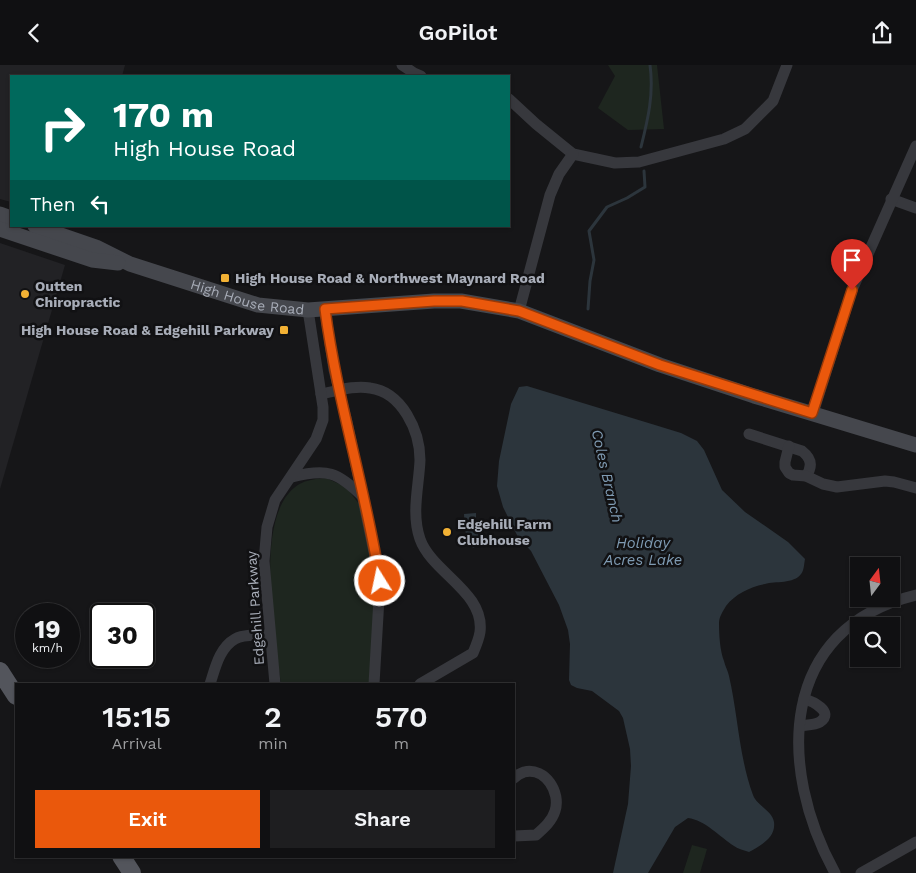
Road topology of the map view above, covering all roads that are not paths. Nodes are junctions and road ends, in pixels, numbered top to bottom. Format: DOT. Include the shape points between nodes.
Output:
graph roads {
  1 [pos="402,65"];
  2 [pos="787,65"];
  3 [pos="419,75"];
  4 [pos="510,100"];
  5 [pos="916,146"];
  6 [pos="573,154"];
  7 [pos="891,199"];
  8 [pos="916,208"];
  9 [pos="38,227"];
  10 [pos="0,229"];
  11 [pos="130,264"];
  12 [pos="325,309"];
  13 [pos="308,310"];
  14 [pos="519,311"];
  15 [pos="340,390"];
  16 [pos="321,394"];
  17 [pos="812,413"];
  18 [pos="749,433"];
  19 [pos="916,445"];
  20 [pos="789,446"];
  21 [pos="806,475"];
  22 [pos="292,477"];
  23 [pos="916,488"];
  24 [pos="363,497"];
  25 [pos="916,595"];
  26 [pos="270,635"];
  27 [pos="0,671"];
  28 [pos="210,683"];
  29 [pos="275,683"];
  30 [pos="374,683"];
  31 [pos="422,683"];
  32 [pos="15,694"];
  33 [pos="804,699"];
  34 [pos="800,726"];
  35 [pos="515,777"];
  36 [pos="515,836"];
  37 [pos="916,842"];
  38 [pos="123,858"];
  39 [pos="132,873"];
  40 [pos="835,873"];
  41 [pos="861,873"];
  1 -- 3 [label="street"];
  2 -- 6 [label="street" via="773,101 745,129 724,139 640,162 615,163"];
  4 -- 6 [label="street"];
  5 -- 7 [label="street"];
  6 -- 14 [label="street" via="550,195"];
  7 -- 8 [label="street"];
  7 -- 17 [label="street" via="852,290"];
  9 -- 11 [label="main road, High House Road" via="96,247"];
  10 -- 11 [label="main road, High House Road" via="92,259"];
  11 -- 13 [label="main road, High House Road" via="258,305"];
  12 -- 13 [label="main road, High House Road"];
  12 -- 14 [label="main road, High House Road" via="462,301"];
  12 -- 15 [label="street"];
  13 -- 16 [label="street, Edgehill Parkway"];
  14 -- 17 [label="main road, High House Road" via="660,365"];
  15 -- 16 [label="street"];
  15 -- 24 [label="street"];
  15 -- 31 [label="street" via="376,389 389,395 410,420 420,459 416,515 420,538 434,562 471,600 477,615 480,630 473,653"];
  16 -- 22 [label="street, Edgehill Parkway" via="323,407 319,433"];
  17 -- 19 [label="main road, High House Road"];
  18 -- 20 [label="street"];
  20 -- 21 [label="street" via="806,454 811,464"];
  20 -- 21 [label="street" via="784,463 787,470 797,477"];
  21 -- 23 [label="street" via="837,487 885,481"];
  22 -- 24 [label="street" via="330,473 349,483"];
  22 -- 26 [label="street, Edgehill Parkway" via="275,500 267,527 264,561"];
  24 -- 30 [label="street" via="380,581"];
  25 -- 33 [label="street" via="884,605 849,625 818,663"];
  26 -- 28 [label="street" via="235,639 221,653"];
  26 -- 29 [label="street, Edgehill Parkway"];
  27 -- 32 [label="main road"];
  33 -- 34 [label="street"];
  33 -- 34 [label="street" via="821,707 824,717 818,723"];
  34 -- 40 [label="street" via="798,759 806,801"];
  35 -- 36 [label="street" via="524,772 542,776 550,782 557,803 550,822 536,835"];
  37 -- 41 [label="street"];
  38 -- 39 [label="main road"];
}
